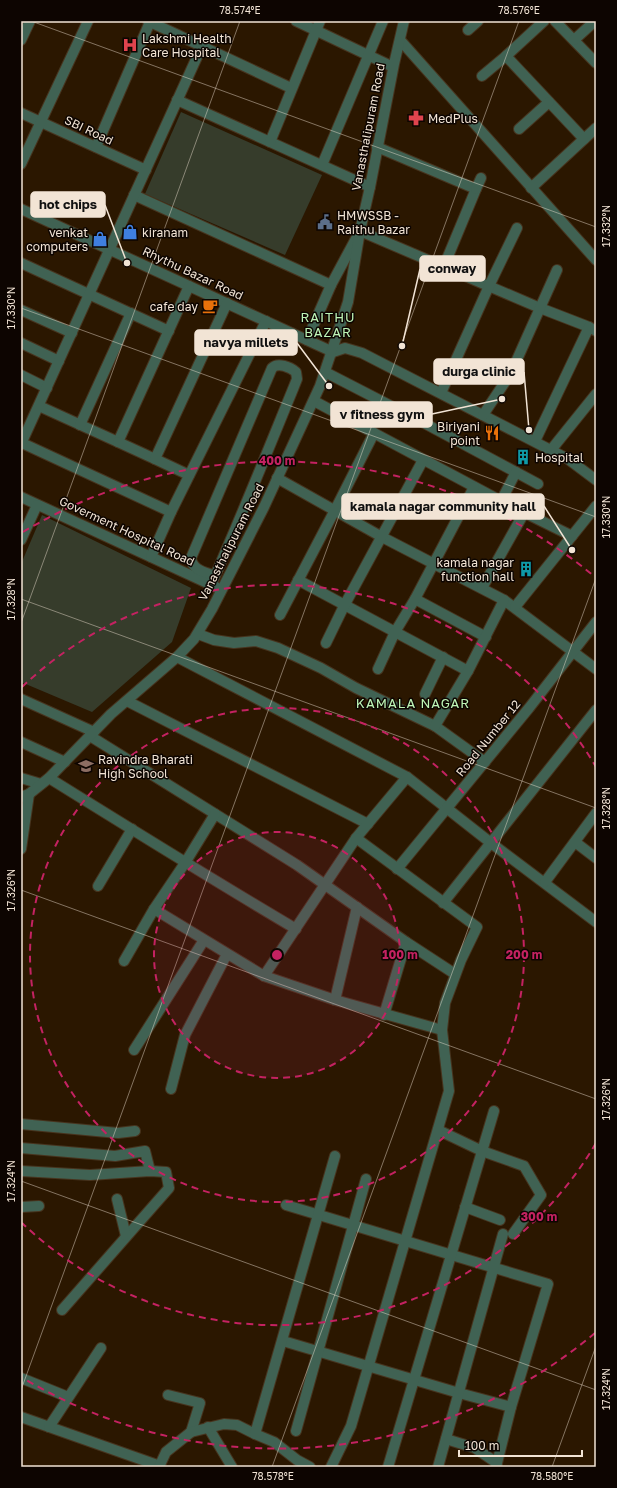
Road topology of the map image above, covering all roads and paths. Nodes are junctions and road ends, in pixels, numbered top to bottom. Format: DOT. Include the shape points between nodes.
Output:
graph roads {
  1 [pos="30,21"];
  2 [pos="88,21"];
  3 [pos="296,21"];
  4 [pos="383,21"];
  5 [pos="404,21"];
  6 [pos="478,21"];
  7 [pos="544,21"];
  8 [pos="555,21"];
  9 [pos="595,21"];
  10 [pos="149,22"];
  11 [pos="318,26"];
  12 [pos="468,30"];
  13 [pos="21,40"];
  14 [pos="400,40"];
  15 [pos="574,40"];
  16 [pos="202,46"];
  17 [pos="368,55"];
  18 [pos="506,56"];
  19 [pos="596,63"];
  20 [pos="393,66"];
  21 [pos="482,76"];
  22 [pos="291,88"];
  23 [pos="177,100"];
  24 [pos="549,102"];
  25 [pos="21,113"];
  26 [pos="41,122"];
  27 [pos="596,128"];
  28 [pos="519,129"];
  29 [pos="584,139"];
  30 [pos="270,142"];
  31 [pos="96,147"];
  32 [pos="377,147"];
  33 [pos="21,164"];
  34 [pos="322,165"];
  35 [pos="146,170"];
  36 [pos="481,178"];
  37 [pos="370,187"];
  38 [pos="531,188"];
  39 [pos="476,189"];
  40 [pos="134,195"];
  41 [pos="21,209"];
  42 [pos="517,228"];
  43 [pos="360,231"];
  44 [pos="110,250"];
  45 [pos="596,260"];
  46 [pos="21,263"];
  47 [pos="444,266"];
  48 [pos="557,270"];
  49 [pos="331,285"];
  50 [pos="189,286"];
  51 [pos="489,286"];
  52 [pos="90,294"];
  53 [pos="227,303"];
  54 [pos="540,308"];
  55 [pos="21,310"];
  56 [pos="131,313"];
  57 [pos="266,321"];
  58 [pos="592,329"];
  59 [pos="169,331"];
  60 [pos="72,333"];
  61 [pos="307,340"];
  62 [pos="21,343"];
  63 [pos="333,352"];
  64 [pos="59,361"];
  65 [pos="326,372"];
  66 [pos="21,375"];
  67 [pos="47,388"];
  68 [pos="441,393"];
  69 [pos="596,394"];
  70 [pos="314,401"];
  71 [pos="39,406"];
  72 [pos="483,415"];
  73 [pos="80,425"];
  74 [pos="374,433"];
  75 [pos="535,441"];
  76 [pos="118,442"];
  77 [pos="21,444"];
  78 [pos="551,450"];
  79 [pos="155,459"];
  80 [pos="424,460"];
  81 [pos="516,472"];
  82 [pos="189,475"];
  83 [pos="278,478"];
  84 [pos="596,480"];
  85 [pos="538,484"];
  86 [pos="474,486"];
  87 [pos="21,497"];
  88 [pos="501,501"];
  89 [pos="37,504"];
  90 [pos="596,506"];
  91 [pos="335,510"];
  92 [pos="171,512"];
  93 [pos="524,513"];
  94 [pos="572,536"];
  95 [pos="382,537"];
  96 [pos="21,540"];
  97 [pos="151,557"];
  98 [pos="434,563"];
  99 [pos="213,580"];
  100 [pos="298,580"];
  101 [pos="482,588"];
  102 [pos="222,590"];
  103 [pos="415,599"];
  104 [pos="504,600"];
  105 [pos="344,606"];
  106 [pos="514,607"];
  107 [pos="280,615"];
  108 [pos="596,622"];
  109 [pos="395,632"];
  110 [pos="198,634"];
  111 [pos="486,637"];
  112 [pos="326,643"];
  113 [pos="572,652"];
  114 [pos="177,657"];
  115 [pos="443,657"];
  116 [pos="378,668"];
  117 [pos="596,669"];
  118 [pos="468,671"];
  119 [pos="425,694"];
  120 [pos="21,699"];
  121 [pos="127,701"];
  122 [pos="596,710"];
  123 [pos="435,726"];
  124 [pos="92,734"];
  125 [pos="21,742"];
  126 [pos="65,762"];
  127 [pos="485,762"];
  128 [pos="407,776"];
  129 [pos="21,778"];
  130 [pos="45,781"];
  131 [pos="25,795"];
  132 [pos="447,808"];
  133 [pos="596,813"];
  134 [pos="214,814"];
  135 [pos="368,824"];
  136 [pos="22,828"];
  137 [pos="132,829"];
  138 [pos="356,838"];
  139 [pos="575,842"];
  140 [pos="491,843"];
  141 [pos="21,849"];
  142 [pos="596,858"];
  143 [pos="185,863"];
  144 [pos="397,869"];
  145 [pos="545,882"];
  146 [pos="325,884"];
  147 [pos="98,886"];
  148 [pos="443,903"];
  149 [pos="357,907"];
  150 [pos="154,909"];
  151 [pos="596,922"];
  152 [pos="296,929"];
  153 [pos="204,940"];
  154 [pos="406,942"];
  155 [pos="227,954"];
  156 [pos="124,961"];
  157 [pos="455,974"];
  158 [pos="264,976"];
  159 [pos="334,1000"];
  160 [pos="384,1014"];
  161 [pos="442,1030"];
  162 [pos="134,1050"];
  163 [pos="171,1088"];
  164 [pos="494,1112"];
  165 [pos="21,1124"];
  166 [pos="438,1130"];
  167 [pos="135,1131"];
  168 [pos="21,1148"];
  169 [pos="482,1151"];
  170 [pos="335,1156"];
  171 [pos="21,1171"];
  172 [pos="150,1171"];
  173 [pos="366,1180"];
  174 [pos="117,1199"];
  175 [pos="286,1205"];
  176 [pos="39,1206"];
  177 [pos="21,1207"];
  178 [pos="465,1207"];
  179 [pos="319,1215"];
  180 [pos="500,1220"];
  181 [pos="353,1225"];
  182 [pos="126,1236"];
  183 [pos="405,1240"];
  184 [pos="451,1254"];
  185 [pos="494,1268"];
  186 [pos="62,1310"];
  187 [pos="283,1340"];
  188 [pos="101,1348"];
  189 [pos="319,1351"];
  190 [pos="369,1366"];
  191 [pos="21,1378"];
  192 [pos="415,1380"];
  193 [pos="460,1393"];
  194 [pos="168,1395"];
  195 [pos="68,1397"];
  196 [pos="512,1407"];
  197 [pos="21,1418"];
  198 [pos="49,1427"];
  199 [pos="208,1427"];
  200 [pos="296,1431"];
  201 [pos="191,1432"];
  202 [pos="255,1434"];
  203 [pos="446,1438"];
  204 [pos="295,1463"];
  205 [pos="496,1465"];
  206 [pos="160,1467"];
  207 [pos="232,1467"];
  208 [pos="310,1467"];
  209 [pos="330,1467"];
  210 [pos="388,1467"];
  211 [pos="438,1467"];
  1 -- 13 [label="street"];
  2 -- 26 [label="street"];
  3 -- 11 [label="street"];
  4 -- 17 [label="street"];
  5 -- 14 [label="street, Vanasthalipuram Road"];
  6 -- 12 [label="street"];
  7 -- 18 [label="street"];
  8 -- 15 [label="street"];
  9 -- 15 [label="street"];
  10 -- 16 [label="street"];
  10 -- 31 [label="street"];
  11 -- 17 [label="street"];
  11 -- 22 [label="street"];
  14 -- 20 [label="street, Vanasthalipuram Road"];
  14 -- 38 [label="street"];
  15 -- 19 [label="street"];
  16 -- 22 [label="street"];
  16 -- 23 [label="street"];
  17 -- 20 [label="street"];
  17 -- 34 [label="street"];
  18 -- 21 [label="street"];
  18 -- 24 [label="street"];
  20 -- 32 [label="street, Vanasthalipuram Road"];
  22 -- 30 [label="street"];
  23 -- 30 [label="street"];
  23 -- 35 [label="street"];
  24 -- 28 [label="street"];
  24 -- 29 [label="street"];
  25 -- 26 [label="street, SBI Road"];
  26 -- 31 [label="street, SBI Road"];
  26 -- 33 [label="street"];
  27 -- 29 [label="street"];
  29 -- 38 [label="street"];
  30 -- 34 [label="street"];
  31 -- 35 [label="street, SBI Road"];
  32 -- 37 [label="street, Vanasthalipuram Road"];
  32 -- 39 [label="street"];
  34 -- 37 [label="street"];
  35 -- 40 [label="street"];
  36 -- 39 [label="street"];
  37 -- 43 [label="street, Vanasthalipuram Road"];
  38 -- 45 [label="street"];
  39 -- 47 [label="street"];
  40 -- 44 [label="street"];
  40 -- 49 [label="street"];
  41 -- 44 [label="street, Rhythu Bazar Road"];
  42 -- 51 [label="street"];
  43 -- 47 [label="street"];
  43 -- 49 [label="street"];
  43 -- 63 [label="street, Vanasthalipuram Road" via="348,302"];
  44 -- 50 [label="street, Rhythu Bazar Road"];
  44 -- 52 [label="street"];
  46 -- 52 [label="street"];
  47 -- 51 [label="street"];
  48 -- 54 [label="street"];
  49 -- 61 [label="street"];
  50 -- 53 [label="street, Rhythu Bazar Road"];
  50 -- 59 [label="street"];
  51 -- 54 [label="street"];
  51 -- 68 [label="street"];
  52 -- 56 [label="street"];
  52 -- 60 [label="street"];
  53 -- 57 [label="street, Rhythu Bazar Road"];
  53 -- 79 [label="street"];
  54 -- 58 [label="street"];
  54 -- 72 [label="street" via="511,373"];
  55 -- 60 [label="street"];
  56 -- 59 [label="street"];
  56 -- 73 [label="street"];
  57 -- 61 [label="street, Rhythu Bazar Road"];
  57 -- 82 [label="street"];
  58 -- 75 [label="street"];
  59 -- 76 [label="street"];
  60 -- 64 [label="street"];
  61 -- 63 [label="street, Rhythu Bazar Road"];
  62 -- 64 [label="street"];
  63 -- 65 [label="street, Vanasthalipuram Road"];
  63 -- 68 [label="street" via="345,348 362,353"];
  64 -- 67 [label="street"];
  65 -- 70 [label="street, Vanasthalipuram Road"];
  65 -- 81 [label="street"];
  66 -- 67 [label="street"];
  67 -- 71 [label="street"];
  68 -- 72 [label="street"];
  69 -- 78 [label="street"];
  70 -- 74 [label="street"];
  70 -- 83 [label="street, Vanasthalipuram Road"];
  71 -- 73 [label="street"];
  71 -- 77 [label="street"];
  72 -- 75 [label="street"];
  73 -- 76 [label="street"];
  74 -- 80 [label="street"];
  74 -- 91 [label="street"];
  75 -- 78 [label="street"];
  76 -- 79 [label="street"];
  77 -- 92 [label="street"];
  78 -- 84 [label="street"];
  79 -- 82 [label="street"];
  80 -- 86 [label="street"];
  80 -- 95 [label="street"];
  81 -- 85 [label="street"];
  81 -- 88 [label="street"];
  82 -- 92 [label="street"];
  83 -- 91 [label="street"];
  83 -- 102 [label="street, Vanasthalipuram Road"];
  86 -- 88 [label="street"];
  86 -- 98 [label="street"];
  87 -- 89 [label="street, Goverment Hospital Road"];
  88 -- 93 [label="street"];
  89 -- 96 [label="street"];
  89 -- 97 [label="street, Goverment Hospital Road"];
  90 -- 94 [label="street"];
  91 -- 95 [label="street"];
  91 -- 100 [label="street"];
  92 -- 97 [label="street"];
  93 -- 94 [label="street"];
  93 -- 101 [label="street"];
  94 -- 106 [label="street"];
  95 -- 98 [label="street"];
  95 -- 105 [label="street"];
  97 -- 99 [label="street, Goverment Hospital Road"];
  98 -- 101 [label="street"];
  98 -- 103 [label="street"];
  99 -- 99 [label="street" via="297,379 296,372 288,367 272,368 191,558 191,564"];
  99 -- 102 [label="street, Goverment Hospital Road"];
  100 -- 105 [label="street"];
  100 -- 107 [label="street"];
  101 -- 104 [label="street"];
  102 -- 110 [label="street, Vanasthalipuram Road"];
  103 -- 109 [label="street"];
  103 -- 111 [label="street"];
  104 -- 106 [label="street"];
  104 -- 111 [label="street"];
  105 -- 109 [label="street"];
  105 -- 112 [label="street"];
  106 -- 113 [label="street"];
  108 -- 113 [label="street, Road Number 12"];
  109 -- 115 [label="street"];
  109 -- 116 [label="street"];
  110 -- 114 [label="street, Vanasthalipuram Road"];
  110 -- 123 [label="street" via="214,640 234,643 256,641 278,648"];
  111 -- 118 [label="street"];
  113 -- 117 [label="street"];
  113 -- 127 [label="street, Road Number 12"];
  114 -- 121 [label="street, Vanasthalipuram Road"];
  114 -- 128 [label="street"];
  115 -- 118 [label="street"];
  115 -- 119 [label="street"];
  118 -- 123 [label="street"];
  120 -- 124 [label="street"];
  121 -- 124 [label="street, Vanasthalipuram Road"];
  121 -- 135 [label="street"];
  122 -- 140 [label="street"];
  123 -- 127 [label="street"];
  124 -- 126 [label="street, Vanasthalipuram Road"];
  124 -- 134 [label="street"];
  125 -- 126 [label="street"];
  126 -- 130 [label="street, Vanasthalipuram Road"];
  127 -- 132 [label="street, Road Number 12"];
  128 -- 132 [label="street"];
  128 -- 135 [label="street"];
  129 -- 130 [label="street"];
  130 -- 131 [label="street, Vanasthalipuram Road"];
  130 -- 137 [label="street"];
  131 -- 136 [label="street"];
  132 -- 140 [label="street"];
  132 -- 144 [label="street, Road Number 12"];
  133 -- 139 [label="street"];
  134 -- 143 [label="street"];
  134 -- 146 [label="street"];
  135 -- 138 [label="street"];
  136 -- 141 [label="street"];
  137 -- 143 [label="street"];
  137 -- 147 [label="street"];
  138 -- 144 [label="street"];
  138 -- 146 [label="street"];
  139 -- 142 [label="street"];
  139 -- 145 [label="street"];
  140 -- 145 [label="street"];
  140 -- 148 [label="street"];
  143 -- 150 [label="street"];
  143 -- 152 [label="street"];
  144 -- 148 [label="street"];
  145 -- 151 [label="street"];
  146 -- 149 [label="street"];
  146 -- 152 [label="street"];
  148 -- 157 [label="street" via="477,927"];
  149 -- 154 [label="street"];
  149 -- 159 [label="street"];
  150 -- 153 [label="street"];
  150 -- 156 [label="street"];
  152 -- 158 [label="street"];
  153 -- 155 [label="street"];
  153 -- 162 [label="street"];
  154 -- 157 [label="street"];
  154 -- 160 [label="street"];
  155 -- 158 [label="street"];
  155 -- 163 [label="street" via="185,1035"];
  157 -- 161 [label="street" via="445,1003"];
  158 -- 159 [label="street"];
  159 -- 160 [label="street"];
  160 -- 161 [label="street"];
  161 -- 166 [label="street" via="449,1091"];
  164 -- 169 [label="street"];
  165 -- 167 [label="street" via="118,1133"];
  166 -- 169 [label="street"];
  166 -- 183 [label="street"];
  168 -- 172 [label="street" via="115,1156 145,1151"];
  169 -- 178 [label="street"];
  169 -- 185 [label="street" via="524,1166 541,1195 508,1234"];
  170 -- 179 [label="street"];
  171 -- 172 [label="street" via="90,1176"];
  172 -- 182 [label="street" via="166,1172 169,1188"];
  173 -- 181 [label="street"];
  174 -- 182 [label="street"];
  175 -- 179 [label="street"];
  176 -- 177 [label="street"];
  178 -- 180 [label="street"];
  178 -- 184 [label="street"];
  179 -- 181 [label="street"];
  179 -- 187 [label="street"];
  181 -- 183 [label="street"];
  181 -- 189 [label="street"];
  182 -- 186 [label="street"];
  183 -- 184 [label="street"];
  183 -- 190 [label="street"];
  184 -- 185 [label="street"];
  184 -- 192 [label="street"];
  185 -- 193 [label="street"];
  185 -- 196 [label="street" via="548,1284"];
  187 -- 189 [label="street"];
  187 -- 202 [label="street"];
  188 -- 195 [label="street"];
  189 -- 190 [label="street"];
  189 -- 200 [label="street"];
  190 -- 192 [label="street"];
  190 -- 209 [label="street" via="351,1426"];
  191 -- 195 [label="street"];
  192 -- 193 [label="street"];
  192 -- 210 [label="street"];
  193 -- 196 [label="street"];
  193 -- 203 [label="street"];
  194 -- 201 [label="street" via="200,1403"];
  195 -- 198 [label="street"];
  196 -- 205 [label="street"];
  197 -- 198 [label="street"];
  198 -- 206 [label="street"];
  199 -- 201 [label="street"];
  199 -- 202 [label="street" via="237,1425"];
  199 -- 207 [label="street"];
  201 -- 206 [label="street" via="166,1452"];
  202 -- 204 [label="street" via="274,1442"];
  203 -- 205 [label="street" via="475,1448"];
  203 -- 211 [label="street"];
  204 -- 208 [label="street"];
}
